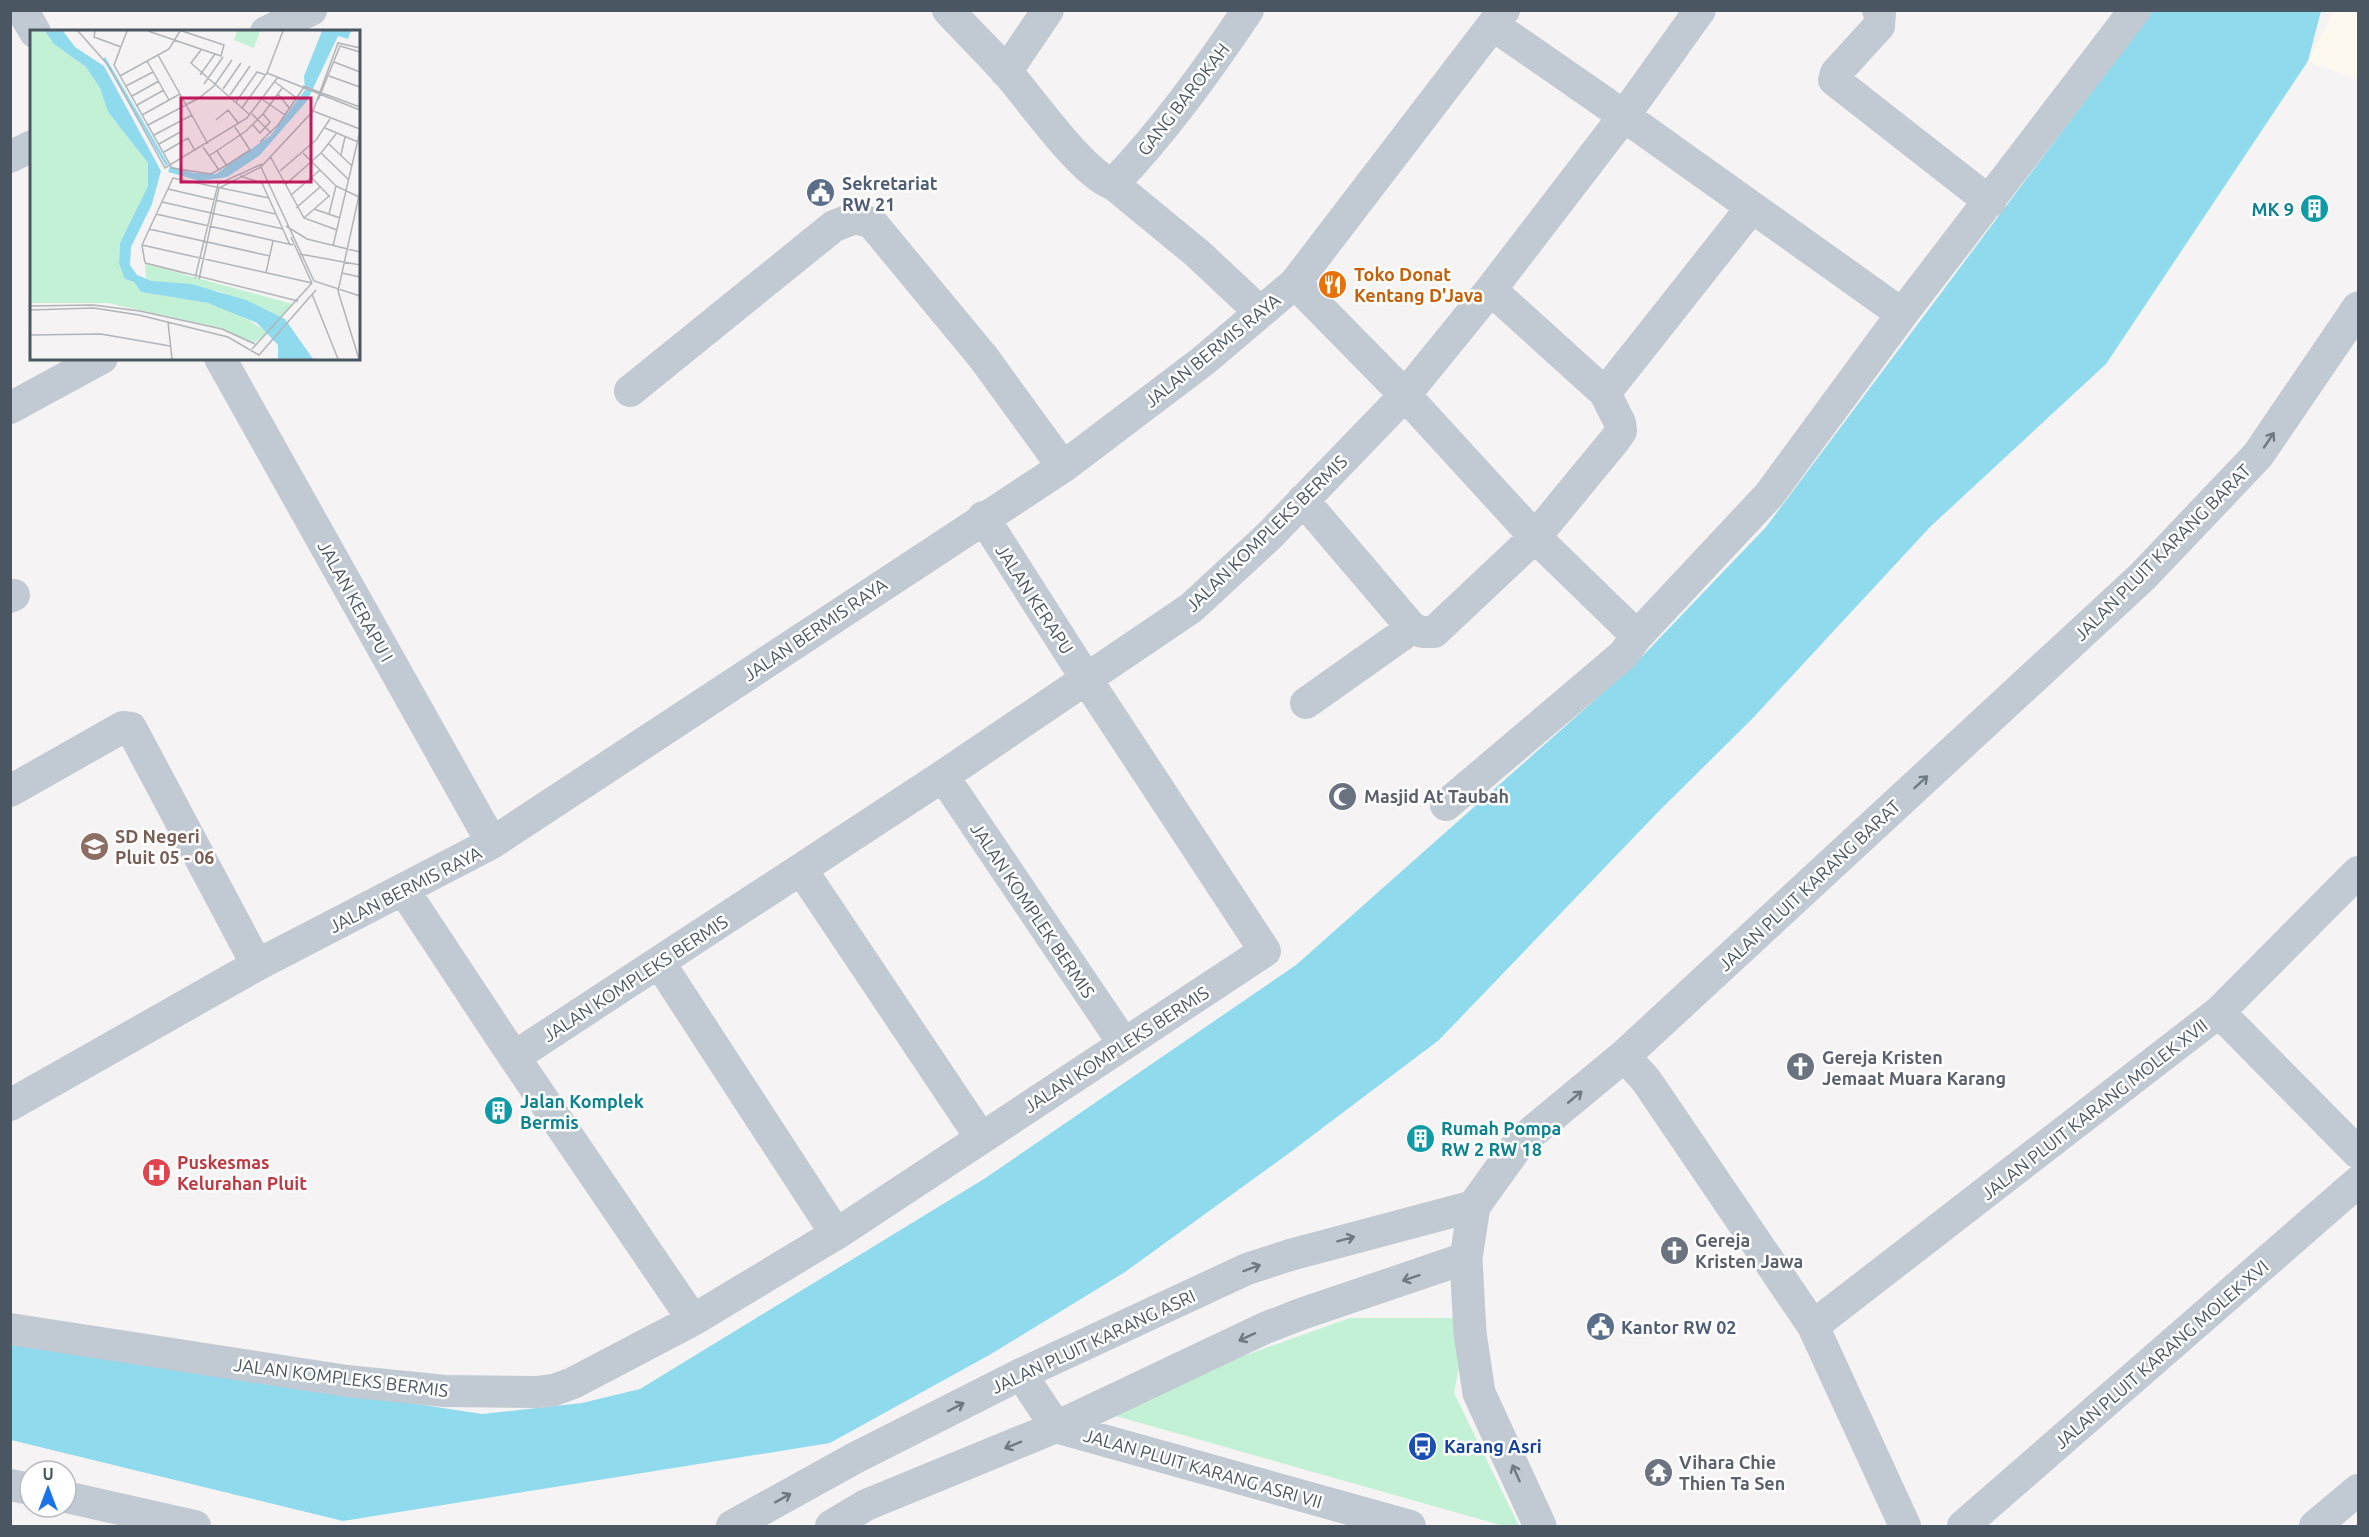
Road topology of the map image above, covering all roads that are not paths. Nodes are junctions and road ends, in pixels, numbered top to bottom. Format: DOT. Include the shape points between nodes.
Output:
graph roads {
  1 [pos="22,10"];
  2 [pos="311,10"];
  3 [pos="948,10"];
  4 [pos="1048,10"];
  5 [pos="1248,10"];
  6 [pos="1700,10"];
  7 [pos="1878,10"];
  8 [pos="2135,10"];
  9 [pos="1498,18"];
  10 [pos="34,30"];
  11 [pos="270,30"];
  12 [pos="1006,72"];
  13 [pos="1624,116"];
  14 [pos="30,147"];
  15 [pos="10,157"];
  16 [pos="1113,184"];
  17 [pos="1990,202"];
  18 [pos="1752,207"];
  19 [pos="1295,283"];
  20 [pos="1492,288"];
  21 [pos="2358,308"];
  22 [pos="1260,312"];
  23 [pos="1902,314"];
  24 [pos="98,360"];
  25 [pos="221,360"];
  26 [pos="630,391"];
  27 [pos="1605,393"];
  28 [pos="1405,395"];
  29 [pos="10,408"];
  30 [pos="1063,467"];
  31 [pos="1303,500"];
  32 [pos="983,518"];
  33 [pos="1535,537"];
  34 [pos="1412,628"];
  35 [pos="1638,636"];
  36 [pos="1087,680"];
  37 [pos="1306,703"];
  38 [pos="943,776"];
  39 [pos="10,791"];
  40 [pos="1446,805"];
  41 [pos="492,843"];
  42 [pos="801,869"];
  43 [pos="2358,872"];
  44 [pos="403,889"];
  45 [pos="659,962"];
  46 [pos="257,965"];
  47 [pos="2219,1012"];
  48 [pos="1124,1044"];
  49 [pos="1624,1056"];
  50 [pos="514,1058"];
  51 [pos="10,1105"];
  52 [pos="981,1138"];
  53 [pos="2358,1153"];
  54 [pos="2358,1182"];
  55 [pos="1474,1206"];
  56 [pos="836,1234"];
  57 [pos="1466,1258"];
  58 [pos="693,1320"];
  59 [pos="1813,1326"];
  60 [pos="10,1329"];
  61 [pos="1022,1374"];
  62 [pos="1056,1427"];
  63 [pos="2358,1490"];
  64 [pos="78,1500"];
  65 [pos="195,1527"];
  66 [pos="732,1527"];
  67 [pos="831,1527"];
  68 [pos="1410,1527"];
  69 [pos="1540,1527"];
  70 [pos="1905,1527"];
  71 [pos="1963,1527"];
  72 [pos="2315,1527"];
  1 -- 10 [label="street"];
  2 -- 11 [label="street"];
  3 -- 12 [label="street"];
  4 -- 12 [label="street"];
  5 -- 16 [label="street, GANG BAROKAH" via="1206,71 1140,156"];
  6 -- 13 [label="street, JALAN KOMPLEKS BERMIS"];
  7 -- 17 [label="street" via="1879,26 1834,80"];
  8 -- 17 [label="street"];
  9 -- 13 [label="street"];
  9 -- 19 [label="street, JALAN BERMIS RAYA"];
  12 -- 16 [label="street" via="1085,166"];
  13 -- 18 [label="street"];
  13 -- 20 [label="street, JALAN KOMPLEKS BERMIS"];
  14 -- 15 [label="street"];
  16 -- 22 [label="street" via="1197,253"];
  17 -- 23 [label="street"];
  18 -- 23 [label="street"];
  18 -- 27 [label="street"];
  19 -- 22 [label="street, JALAN BERMIS RAYA"];
  19 -- 28 [label="street"];
  20 -- 27 [label="street"];
  20 -- 28 [label="street, JALAN KOMPLEKS BERMIS"];
  49 -- 21 [label="street, JALAN PLUIT KARANG BARAT, one-way" via="2143,576 2258,455"];
  22 -- 30 [label="street, JALAN BERMIS RAYA" via="1203,361"];
  23 -- 35 [label="street" via="1769,495"];
  24 -- 29 [label="street"];
  25 -- 41 [label="street, JALAN KERAPU I"];
  26 -- 30 [label="street" via="834,226 855,218 872,223 983,357"];
  27 -- 33 [label="street" via="1621,431"];
  28 -- 31 [label="street, JALAN KOMPLEKS BERMIS"];
  28 -- 33 [label="street"];
  30 -- 32 [label="street, JALAN BERMIS RAYA"];
  31 -- 34 [label="street"];
  31 -- 36 [label="street, JALAN KOMPLEKS BERMIS" via="1191,608"];
  32 -- 36 [label="street, JALAN KERAPU"];
  32 -- 41 [label="street, JALAN BERMIS RAYA"];
  33 -- 34 [label="street" via="1434,632"];
  33 -- 35 [label="street"];
  34 -- 37 [label="street"];
  35 -- 40 [label="street" via="1623,655"];
  36 -- 38 [label="street, JALAN KOMPLEKS BERMIS"];
  36 -- 48 [label="street, JALAN KOMPLEKS BERMIS" via="1265,951"];
  38 -- 42 [label="street, JALAN KOMPLEKS BERMIS"];
  38 -- 48 [label="street, JALAN KOMPLEK BERMIS"];
  39 -- 46 [label="street" via="127,726 134,730"];
  41 -- 44 [label="street, JALAN BERMIS RAYA"];
  42 -- 45 [label="street, JALAN KOMPLEKS BERMIS"];
  42 -- 52 [label="street"];
  43 -- 47 [label="street, JALAN PLUIT KARANG MOLEK XVII"];
  44 -- 46 [label="street, JALAN BERMIS RAYA"];
  44 -- 50 [label="street"];
  45 -- 50 [label="street, JALAN KOMPLEKS BERMIS"];
  45 -- 56 [label="street"];
  46 -- 51 [label="street, JALAN BERMIS RAYA"];
  47 -- 53 [label="street"];
  47 -- 59 [label="street, JALAN PLUIT KARANG MOLEK XVII"];
  48 -- 52 [label="street, JALAN KOMPLEKS BERMIS"];
  55 -- 49 [label="street, JALAN PLUIT KARANG BARAT, one-way" via="1520,1142"];
  49 -- 59 [label="street" via="1646,1080"];
  50 -- 58 [label="street"];
  52 -- 56 [label="street, JALAN KOMPLEKS BERMIS"];
  54 -- 71 [label="street, JALAN PLUIT KARANG MOLEK XVI"];
  55 -- 57 [label="street, JALAN PLUIT KARANG BARAT"];
  61 -- 55 [label="street, JALAN PLUIT KARANG ASRI, one-way" via="1247,1269"];
  56 -- 58 [label="street, JALAN KOMPLEKS BERMIS"];
  57 -- 62 [label="street, one-way" via="1292,1317"];
  69 -- 57 [label="street, JALAN PLUIT KARANG BARAT, one-way" via="1479,1393 1470,1332"];
  58 -- 60 [label="street, JALAN KOMPLEKS BERMIS" via="573,1383 538,1392 446,1391 347,1381"];
  59 -- 70 [label="street"];
  61 -- 62 [label="street"];
  66 -- 61 [label="street, JALAN PLUIT KARANG ASRI, one-way" via="855,1458"];
  62 -- 67 [label="street, one-way" via="866,1505"];
  62 -- 68 [label="street, JALAN PLUIT KARANG ASRI VII"];
  63 -- 72 [label="street"];
  64 -- 65 [label="street"];
}
